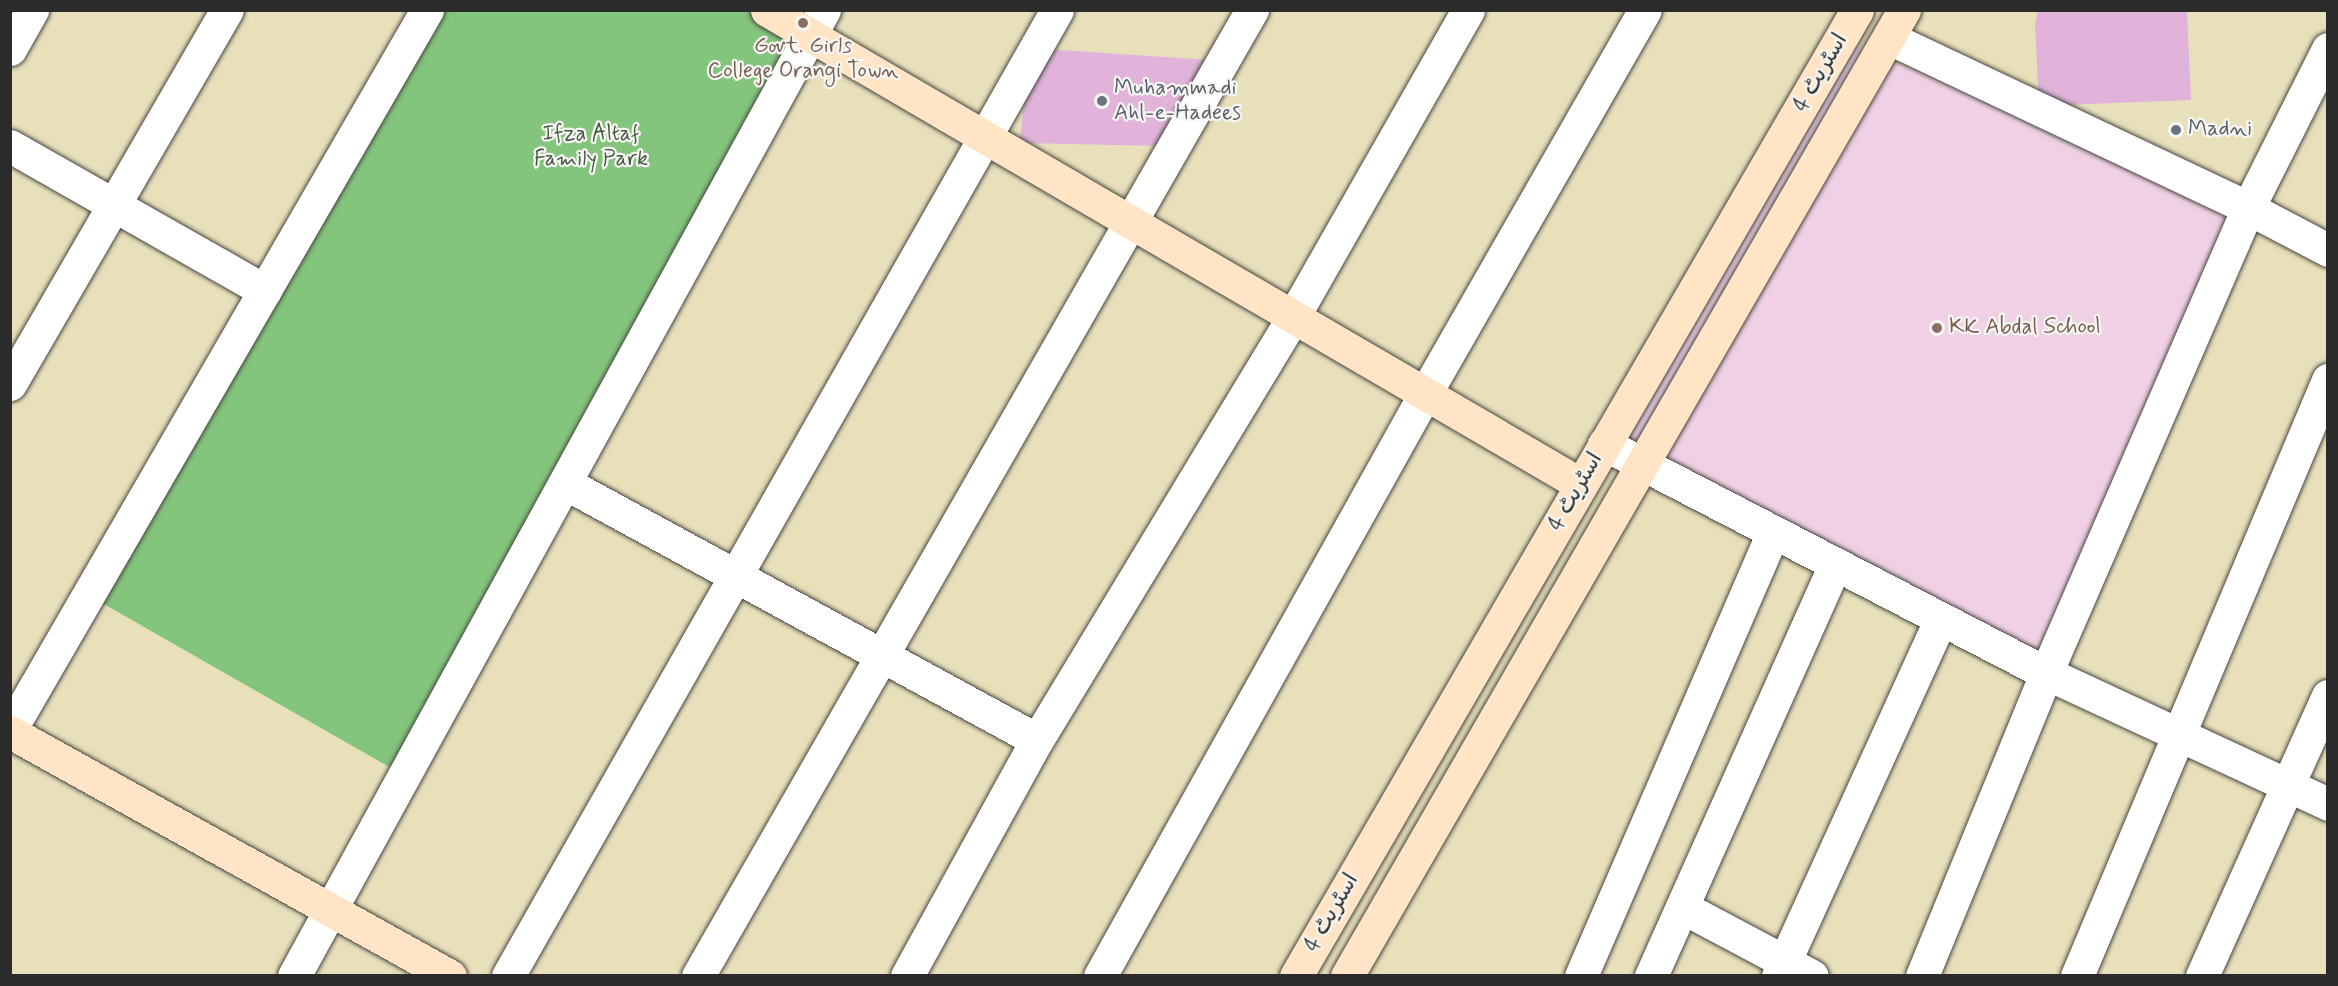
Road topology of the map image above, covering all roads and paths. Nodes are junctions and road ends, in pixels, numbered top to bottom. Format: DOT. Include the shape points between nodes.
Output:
graph roads {
  1 [pos="32,10"];
  2 [pos="227,10"];
  3 [pos="427,10"];
  4 [pos="767,10"];
  5 [pos="1057,10"];
  6 [pos="1252,10"];
  7 [pos="1468,10"];
  8 [pos="1645,10"];
  9 [pos="1857,10"];
  10 [pos="817,23"];
  11 [pos="1896,24"];
  12 [pos="10,49"];
  13 [pos="2328,49"];
  14 [pos="984,137"];
  15 [pos="10,146"];
  16 [pos="114,205"];
  17 [pos="2248,208"];
  18 [pos="1130,222"];
  19 [pos="2328,250"];
  20 [pos="265,291"];
  21 [pos="1293,317"];
  22 [pos="2328,380"];
  23 [pos="10,384"];
  24 [pos="1426,392"];
  25 [pos="1604,444"];
  26 [pos="1641,463"];
  27 [pos="565,483"];
  28 [pos="1580,484"];
  29 [pos="1773,532"];
  30 [pos="1835,564"];
  31 [pos="735,576"];
  32 [pos="1941,619"];
  33 [pos="882,655"];
  34 [pos="2046,673"];
  35 [pos="2328,696"];
  36 [pos="10,731"];
  37 [pos="2178,735"];
  38 [pos="1037,740"];
  39 [pos="2287,786"];
  40 [pos="2328,804"];
  41 [pos="1682,907"];
  42 [pos="331,910"];
  43 [pos="1791,971"];
  44 [pos="294,975"];
  45 [pos="450,975"];
  46 [pos="508,975"];
  47 [pos="698,975"];
  48 [pos="907,975"];
  49 [pos="1100,975"];
  50 [pos="1296,975"];
  51 [pos="1347,975"];
  52 [pos="1581,975"];
  53 [pos="1651,975"];
  54 [pos="1922,975"];
  55 [pos="2077,975"];
  56 [pos="2202,975"];
  1 -- 12 [label="street"];
  2 -- 16 [label="street"];
  3 -- 20 [label="street"];
  4 -- 10 [label="main road"];
  5 -- 14 [label="street"];
  6 -- 18 [label="street"];
  7 -- 21 [label="street"];
  8 -- 24 [label="street"];
  9 -- 25 [label="main road, اسٹریٹ 4"];
  10 -- 14 [label="main road"];
  10 -- 27 [label="street"];
  11 -- 17 [label="street"];
  11 -- 26 [label="main road, اسٹریٹ 4"];
  13 -- 17 [label="street"];
  14 -- 18 [label="main road"];
  14 -- 31 [label="street"];
  15 -- 16 [label="street"];
  16 -- 20 [label="street"];
  16 -- 23 [label="street"];
  17 -- 19 [label="street"];
  17 -- 34 [label="street"];
  18 -- 21 [label="main road"];
  18 -- 33 [label="street"];
  20 -- 36 [label="street"];
  21 -- 24 [label="main road"];
  21 -- 38 [label="street"];
  22 -- 37 [label="street"];
  24 -- 28 [label="main road"];
  24 -- 49 [label="street"];
  25 -- 26 [label="street"];
  25 -- 28 [label="main road, اسٹریٹ 4"];
  26 -- 29 [label="street"];
  26 -- 51 [label="main road, اسٹریٹ 4"];
  27 -- 31 [label="street"];
  27 -- 42 [label="street"];
  28 -- 50 [label="main road, اسٹریٹ 4"];
  29 -- 30 [label="street"];
  29 -- 52 [label="street"];
  30 -- 32 [label="street"];
  30 -- 41 [label="street"];
  31 -- 33 [label="street"];
  31 -- 46 [label="street"];
  32 -- 34 [label="street"];
  32 -- 43 [label="street"];
  33 -- 38 [label="street"];
  33 -- 47 [label="street"];
  34 -- 37 [label="street"];
  34 -- 54 [label="street"];
  35 -- 39 [label="street"];
  36 -- 42 [label="main road"];
  37 -- 39 [label="street"];
  37 -- 55 [label="street"];
  38 -- 48 [label="street"];
  39 -- 40 [label="street"];
  39 -- 56 [label="street"];
  41 -- 43 [label="street"];
  41 -- 53 [label="street"];
  42 -- 44 [label="street"];
  42 -- 45 [label="main road"];
}
